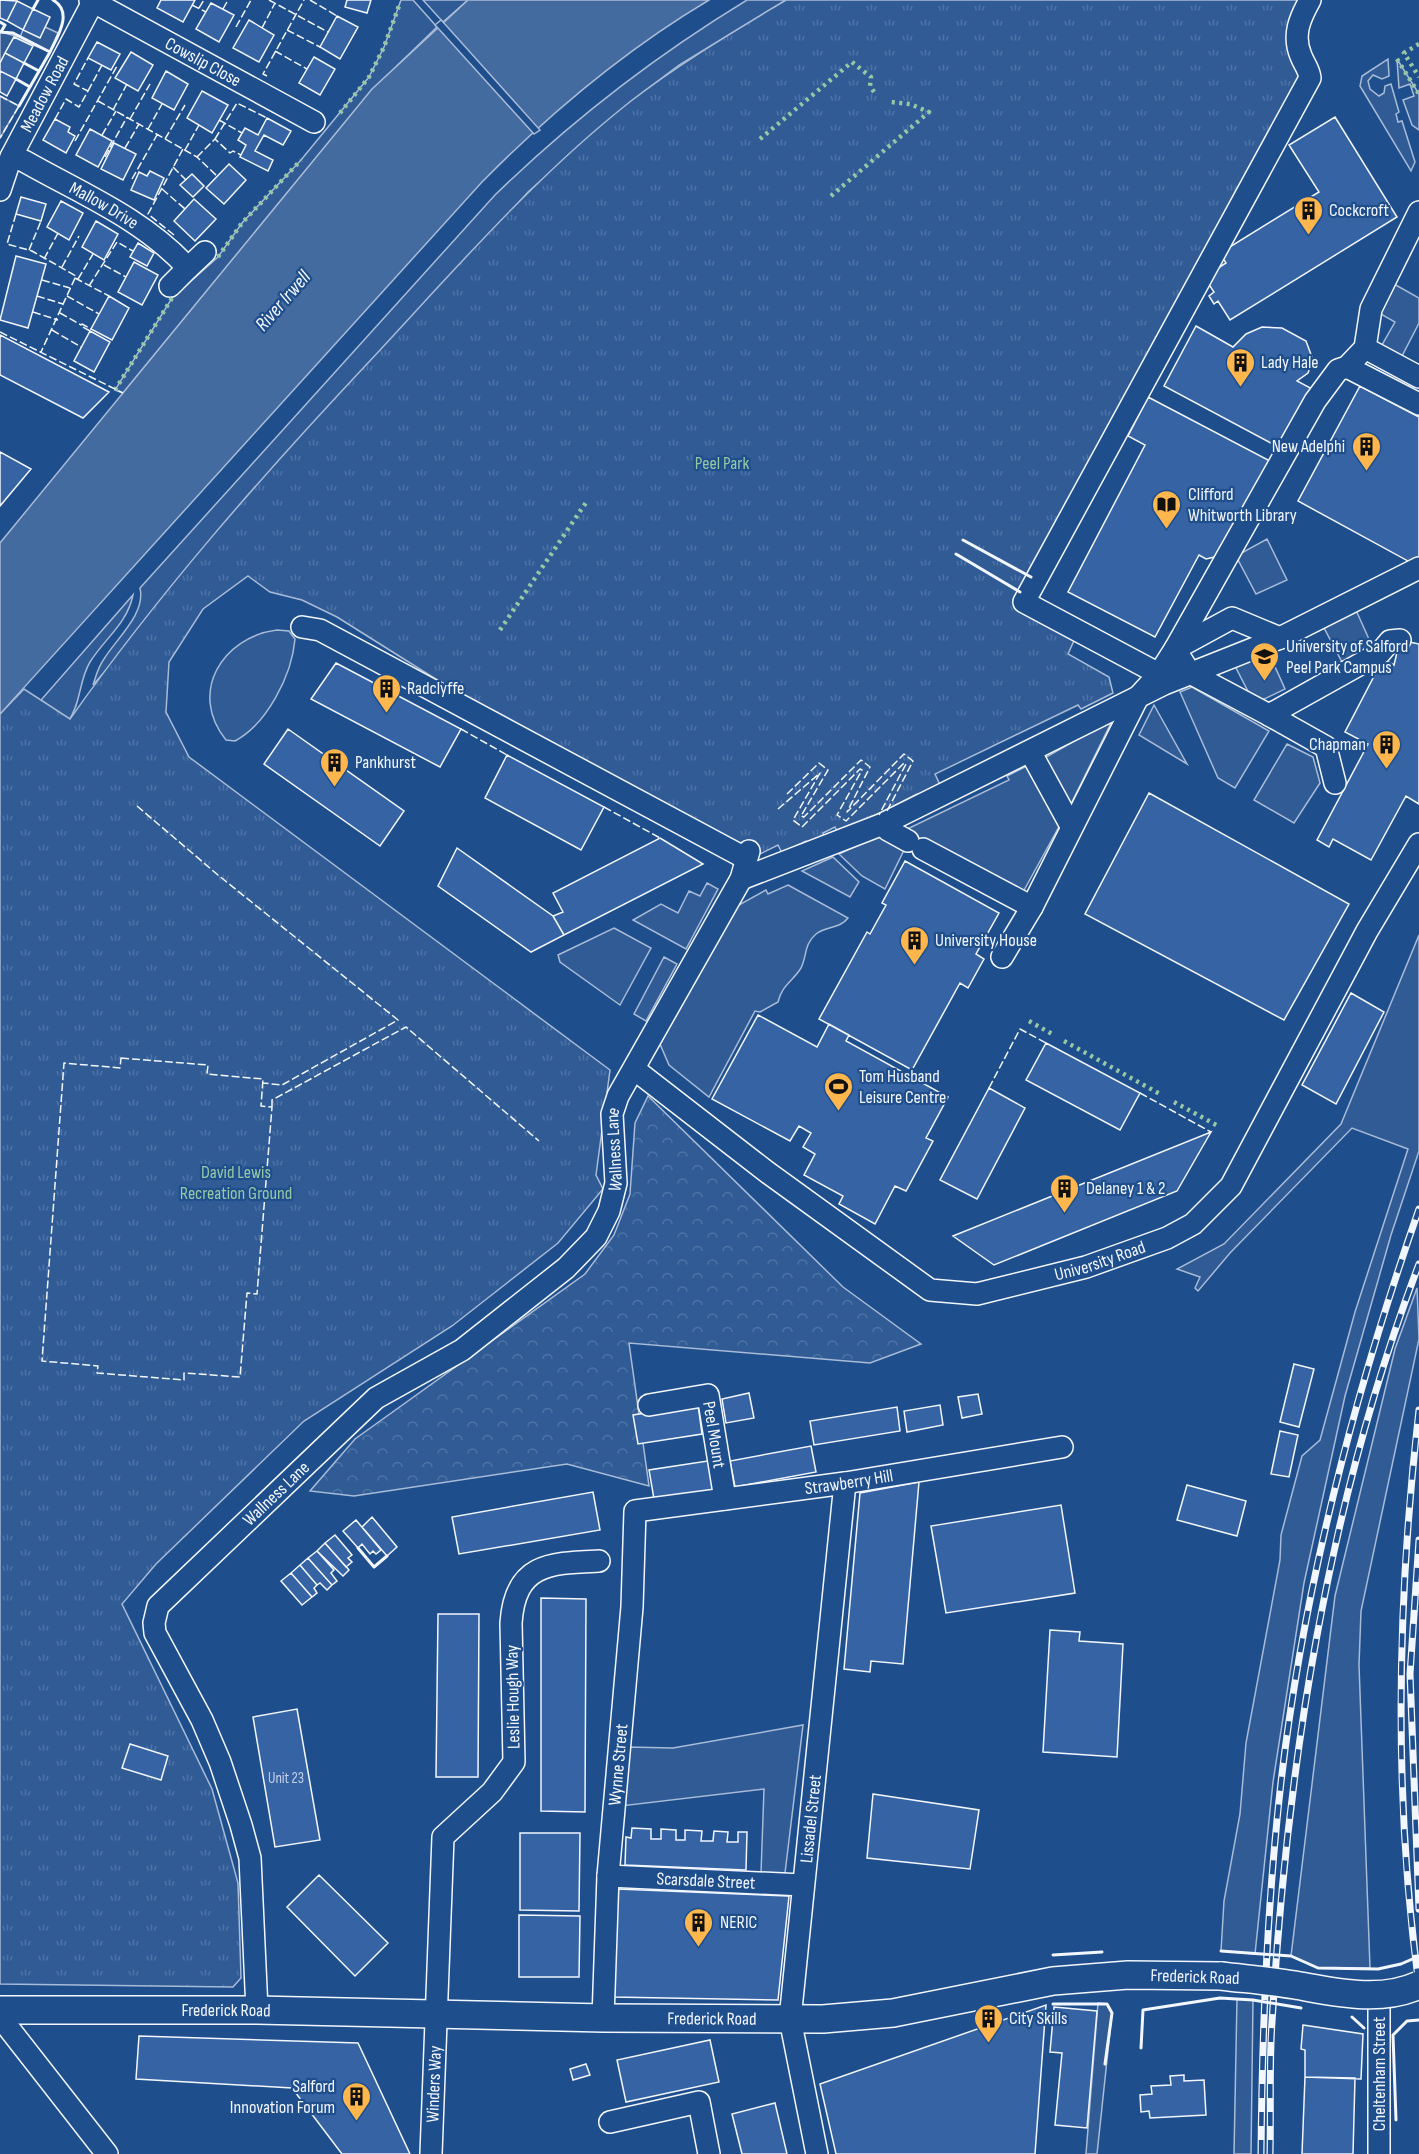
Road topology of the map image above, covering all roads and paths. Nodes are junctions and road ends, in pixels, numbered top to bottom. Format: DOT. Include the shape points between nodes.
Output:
graph roads {
  1 [pos="1310,0"];
  2 [pos="93,1"];
  3 [pos="314,122"];
  4 [pos="11,157"];
  5 [pos="0,190"];
  6 [pos="1419,212"];
  7 [pos="205,252"];
  8 [pos="188,268"];
  9 [pos="170,286"];
  10 [pos="1365,348"];
  11 [pos="1347,366"];
  12 [pos="1419,377"];
  13 [pos="1419,404"];
  14 [pos="1419,568"];
  15 [pos="302,627"];
  16 [pos="1280,638"];
  17 [pos="1400,640"];
  18 [pos="1175,650"];
  19 [pos="1190,673"];
  20 [pos="1159,674"];
  21 [pos="1138,697"];
  22 [pos="1269,715"];
  23 [pos="1031,753"];
  24 [pos="1335,783"];
  25 [pos="883,824"];
  26 [pos="1071,826"];
  27 [pos="1419,844"];
  28 [pos="741,879"];
  29 [pos="1032,907"];
  30 [pos="1002,957"];
  31 [pos="634,1069"];
  32 [pos="648,1405"];
  33 [pos="1062,1447"];
  34 [pos="845,1483"];
  35 [pos="725,1499"];
  36 [pos="635,1511"];
  37 [pos="599,1561"];
  38 [pos="608,1876"];
  39 [pos="803,1885"];
  40 [pos="1419,1985"];
  41 [pos="1379,2007"];
  42 [pos="0,2010"];
  43 [pos="257,2010"];
  44 [pos="437,2013"];
  45 [pos="0,2017"];
  46 [pos="603,2018"];
  47 [pos="790,2019"];
  48 [pos="610,2122"];
  49 [pos="107,2154"];
  50 [pos="431,2154"];
  51 [pos="709,2154"];
  52 [pos="817,2154"];
  53 [pos="1379,2154"];
  1 -- 20 [label="street" via="1297,34 1310,78 1024,602"];
  2 -- 3 [label="street, Cowslip Close"];
  2 -- 4 [label="street, Meadow Road"];
  4 -- 5 [label="street, Meadow Road"];
  4 -- 8 [label="street, Mallow Drive" via="141,226"];
  6 -- 10 [label="street" via="1371,309"];
  7 -- 8 [label="street"];
  8 -- 9 [label="street"];
  10 -- 11 [label="street"];
  10 -- 12 [label="street"];
  11 -- 13 [label="street"];
  11 -- 18 [label="street" via="1338,370 1315,401"];
  14 -- 16 [label="street"];
  15 -- 28 [label="street, Wallness Lane" via="320,630 747,855"];
  16 -- 18 [label="street" via="1232,618"];
  16 -- 19 [label="street"];
  17 -- 22 [label="street" via="1390,641 1380,653"];
  18 -- 19 [label="street"];
  18 -- 20 [label="street"];
  19 -- 21 [label="street"];
  19 -- 22 [label="street"];
  20 -- 21 [label="street"];
  21 -- 23 [label="street"];
  21 -- 26 [label="street"];
  22 -- 24 [label="street" via="1326,747"];
  23 -- 25 [label="street"];
  23 -- 26 [label="street"];
  25 -- 28 [label="street"];
  25 -- 29 [label="street"];
  26 -- 29 [label="street"];
  27 -- 31 [label="street, University Road" via="1367,931 1231,1186 1193,1224 1167,1239 1086,1267 977,1294 930,1290"];
  28 -- 31 [label="street, Wallness Lane"];
  29 -- 30 [label="street"];
  31 -- 43 [label="street, Wallness Lane" via="612,1114 616,1183 609,1211 596,1237 566,1268 462,1350 376,1398 158,1606 155,1632 220,1762 250,1858"];
  32 -- 35 [label="street, Peel Mount" via="708,1395"];
  33 -- 34 [label="street, Strawberry Hill"];
  34 -- 35 [label="street, Strawberry Hill"];
  34 -- 39 [label="street, Lissadel Street"];
  35 -- 36 [label="street, Strawberry Hill"];
  36 -- 38 [label="street, Wynne Street" via="632,1607"];
  37 -- 44 [label="street, Leslie Hough Way" via="541,1567 530,1575 513,1603 514,1762 492,1792 443,1837"];
  38 -- 39 [label="street, Scarsdale Street"];
  38 -- 46 [label="street, Wynne Street"];
  39 -- 47 [label="street, Lissadel Street"];
  40 -- 41 [label="main road, Frederick Road, bridge"];
  41 -- 47 [label="main road, Frederick Road, bridge" via="1294,1984 1221,1976 1109,1976 1053,1981 893,2013"];
  41 -- 53 [label="street, Cheltenham Street"];
  42 -- 43 [label="main road, Frederick Road"];
  43 -- 44 [label="main road, Frederick Road"];
  44 -- 46 [label="main road, Frederick Road"];
  44 -- 50 [label="street, Winders Way"];
  45 -- 49 [label="street"];
  46 -- 47 [label="main road, Frederick Road"];
  47 -- 52 [label="street, Lissadel Street"];
  48 -- 51 [label="street" via="699,2102"];
}
